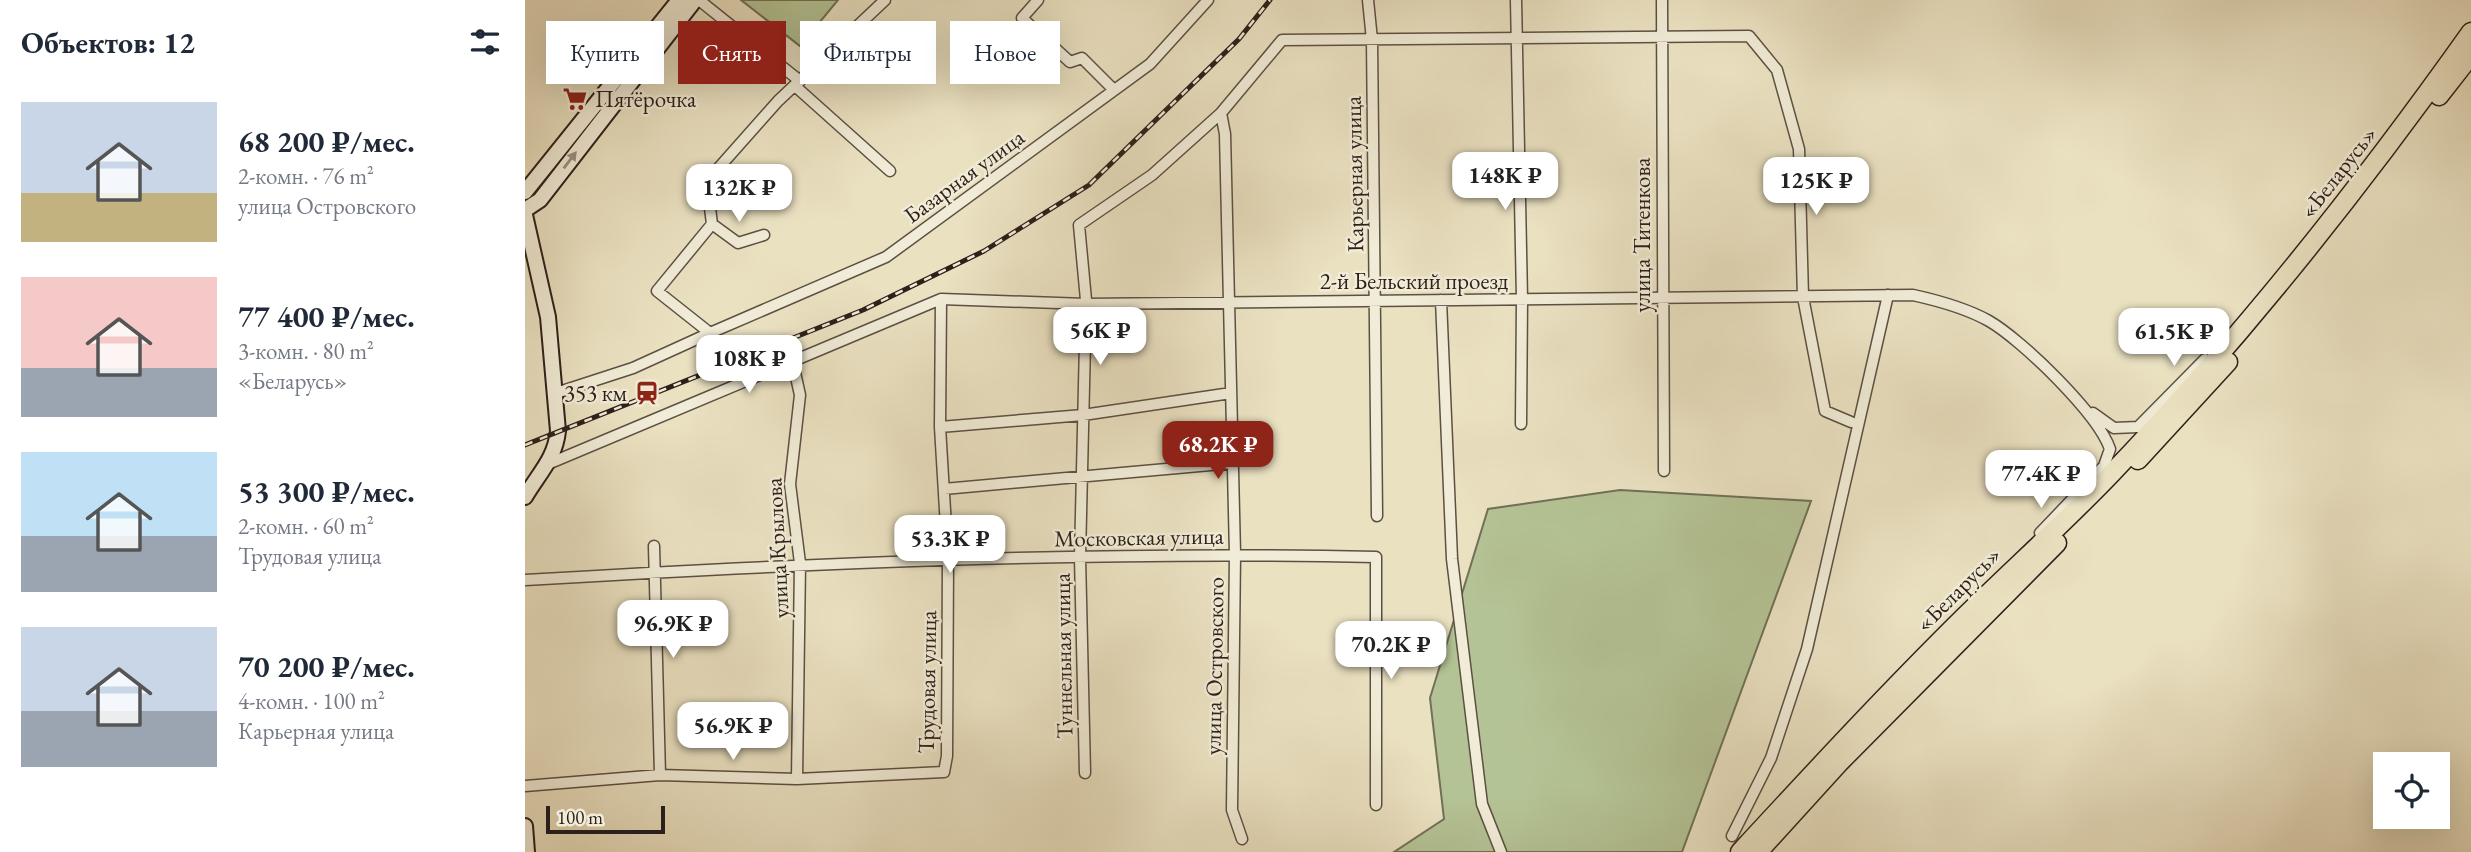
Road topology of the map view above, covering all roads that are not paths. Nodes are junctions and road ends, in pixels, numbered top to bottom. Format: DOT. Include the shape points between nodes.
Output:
graph roads {
  1 [pos="679,0"];
  2 [pos="697,0"];
  3 [pos="885,0"];
  4 [pos="1038,0"];
  5 [pos="1208,0"];
  6 [pos="1368,0"];
  7 [pos="1516,0"];
  8 [pos="1662,0"];
  9 [pos="2471,32"];
  10 [pos="1660,37"];
  11 [pos="1516,38"];
  12 [pos="1372,40"];
  13 [pos="2471,55"];
  14 [pos="798,83"];
  15 [pos="1114,90"];
  16 [pos="1221,113"];
  17 [pos="890,171"];
  18 [pos="525,192"];
  19 [pos="525,210"];
  20 [pos="525,215"];
  21 [pos="712,224"];
  22 [pos="764,235"];
  23 [pos="1888,295"];
  24 [pos="1803,297"];
  25 [pos="1661,298"];
  26 [pos="941,299"];
  27 [pos="1522,299"];
  28 [pos="2268,299"];
  29 [pos="1375,300"];
  30 [pos="1441,300"];
  31 [pos="1229,301"];
  32 [pos="1086,304"];
  33 [pos="710,333"];
  34 [pos="792,359"];
  35 [pos="556,393"];
  36 [pos="1231,393"];
  37 [pos="2076,400"];
  38 [pos="1083,415"];
  39 [pos="1851,422"];
  40 [pos="1521,424"];
  41 [pos="940,428"];
  42 [pos="1233,463"];
  43 [pos="548,464"];
  44 [pos="1664,471"];
  45 [pos="525,474"];
  46 [pos="1082,477"];
  47 [pos="944,489"];
  48 [pos="525,497"];
  49 [pos="1377,516"];
  50 [pos="654,546"];
  51 [pos="1235,554"];
  52 [pos="1080,557"];
  53 [pos="948,560"];
  54 [pos="800,563"];
  55 [pos="656,572"];
  56 [pos="525,580"];
  57 [pos="1963,618"];
  58 [pos="1086,773"];
  59 [pos="660,775"];
  60 [pos="797,779"];
  61 [pos="525,786"];
  62 [pos="1376,805"];
  63 [pos="525,825"];
  64 [pos="1243,839"];
  65 [pos="1736,844"];
  66 [pos="527,852"];
  67 [pos="1501,852"];
  68 [pos="1758,852"];
  1 -- 18 [label="main road"];
  2 -- 14 [label="street"];
  19 -- 2 [label="main road, one-way" via="540,200"];
  3 -- 14 [label="street"];
  4 -- 15 [label="street" via="1022,18 1070,62 1082,58"];
  5 -- 15 [label="street, Базарная улица" via="1150,64"];
  6 -- 12 [label="street, Карьерная улица"];
  7 -- 11 [label="street"];
  8 -- 10 [label="street, улица Титенкова"];
  9 -- 28 [label="highway, «Беларусь»" via="2397,136"];
  10 -- 11 [label="street"];
  10 -- 24 [label="street" via="1749,36 1777,70 1800,149"];
  10 -- 25 [label="street, улица Титенкова"];
  11 -- 12 [label="street"];
  11 -- 27 [label="street"];
  12 -- 16 [label="street, Туннельная улица" via="1282,40"];
  12 -- 29 [label="street, Карьерная улица"];
  13 -- 68 [label="highway, «Беларусь»" via="2353,213 2198,398 1840,762"];
  14 -- 17 [label="street"];
  14 -- 21 [label="street" via="715,172"];
  15 -- 33 [label="street, Базарная улица" via="886,257"];
  16 -- 31 [label="street, улица Островского"];
  16 -- 32 [label="street, Туннельная улица" via="1152,175 1079,225"];
  20 -- 35 [label="main road" via="543,288"];
  21 -- 22 [label="street" via="738,243"];
  21 -- 33 [label="street" via="657,291"];
  23 -- 24 [label="street, 2-й Бельский проезд"];
  23 -- 37 [label="street, 2-й Бельский проезд" via="1940,301 1991,323"];
  23 -- 65 [label="street" via="1807,649"];
  24 -- 25 [label="street, 2-й Бельский проезд"];
  24 -- 39 [label="street" via="1825,411"];
  25 -- 27 [label="street, 2-й Бельский проезд"];
  25 -- 44 [label="street, улица Титенкова"];
  26 -- 32 [label="street, 2-й Бельский проезд"];
  26 -- 34 [label="street"];
  26 -- 41 [label="street, Трудовая улица"];
  27 -- 30 [label="street, 2-й Бельский проезд"];
  27 -- 40 [label="street"];
  28 -- 37 [label="street" via="2138,427 2114,428"];
  28 -- 57 [label="highway, «Беларусь»" via="2112,472"];
  29 -- 30 [label="street, 2-й Бельский проезд"];
  29 -- 31 [label="street, 2-й Бельский проезд"];
  29 -- 49 [label="street, Карьерная улица"];
  30 -- 67 [label="street" via="1452,559 1482,804"];
  31 -- 32 [label="street, 2-й Бельский проезд"];
  31 -- 36 [label="street, улица Островского"];
  32 -- 38 [label="street, Туннельная улица"];
  33 -- 35 [label="street, Базарная улица" via="633,368"];
  34 -- 43 [label="street"];
  34 -- 54 [label="street, улица Крылова" via="800,396 790,484"];
  35 -- 43 [label="main road" via="556,449"];
  36 -- 38 [label="street"];
  36 -- 42 [label="street, улица Островского"];
  37 -- 57 [label="street" via="2106,438 2108,460"];
  38 -- 41 [label="street"];
  38 -- 46 [label="street, Туннельная улица"];
  41 -- 47 [label="street, Трудовая улица"];
  42 -- 46 [label="street"];
  42 -- 51 [label="street, улица Островского"];
  43 -- 45 [label="main road"];
  43 -- 48 [label="main road"];
  46 -- 47 [label="street"];
  46 -- 52 [label="street, Туннельная улица"];
  47 -- 53 [label="street, Трудовая улица"];
  50 -- 55 [label="street"];
  51 -- 52 [label="street, Московская улица"];
  51 -- 62 [label="street, Московская улица" via="1376,557"];
  51 -- 64 [label="street, улица Островского" via="1232,810"];
  52 -- 53 [label="street, Московская улица"];
  52 -- 58 [label="street, Туннельная улица"];
  53 -- 54 [label="street, Московская улица"];
  53 -- 60 [label="street, Трудовая улица" via="944,772"];
  54 -- 55 [label="street, Московская улица"];
  54 -- 60 [label="street, улица Крылова"];
  55 -- 56 [label="street, Московская улица"];
  55 -- 59 [label="street"];
  57 -- 65 [label="highway, «Беларусь»"];
  59 -- 60 [label="street, Трудовая улица"];
  59 -- 61 [label="street, Трудовая улица"];
  63 -- 66 [label="main road"];
}
